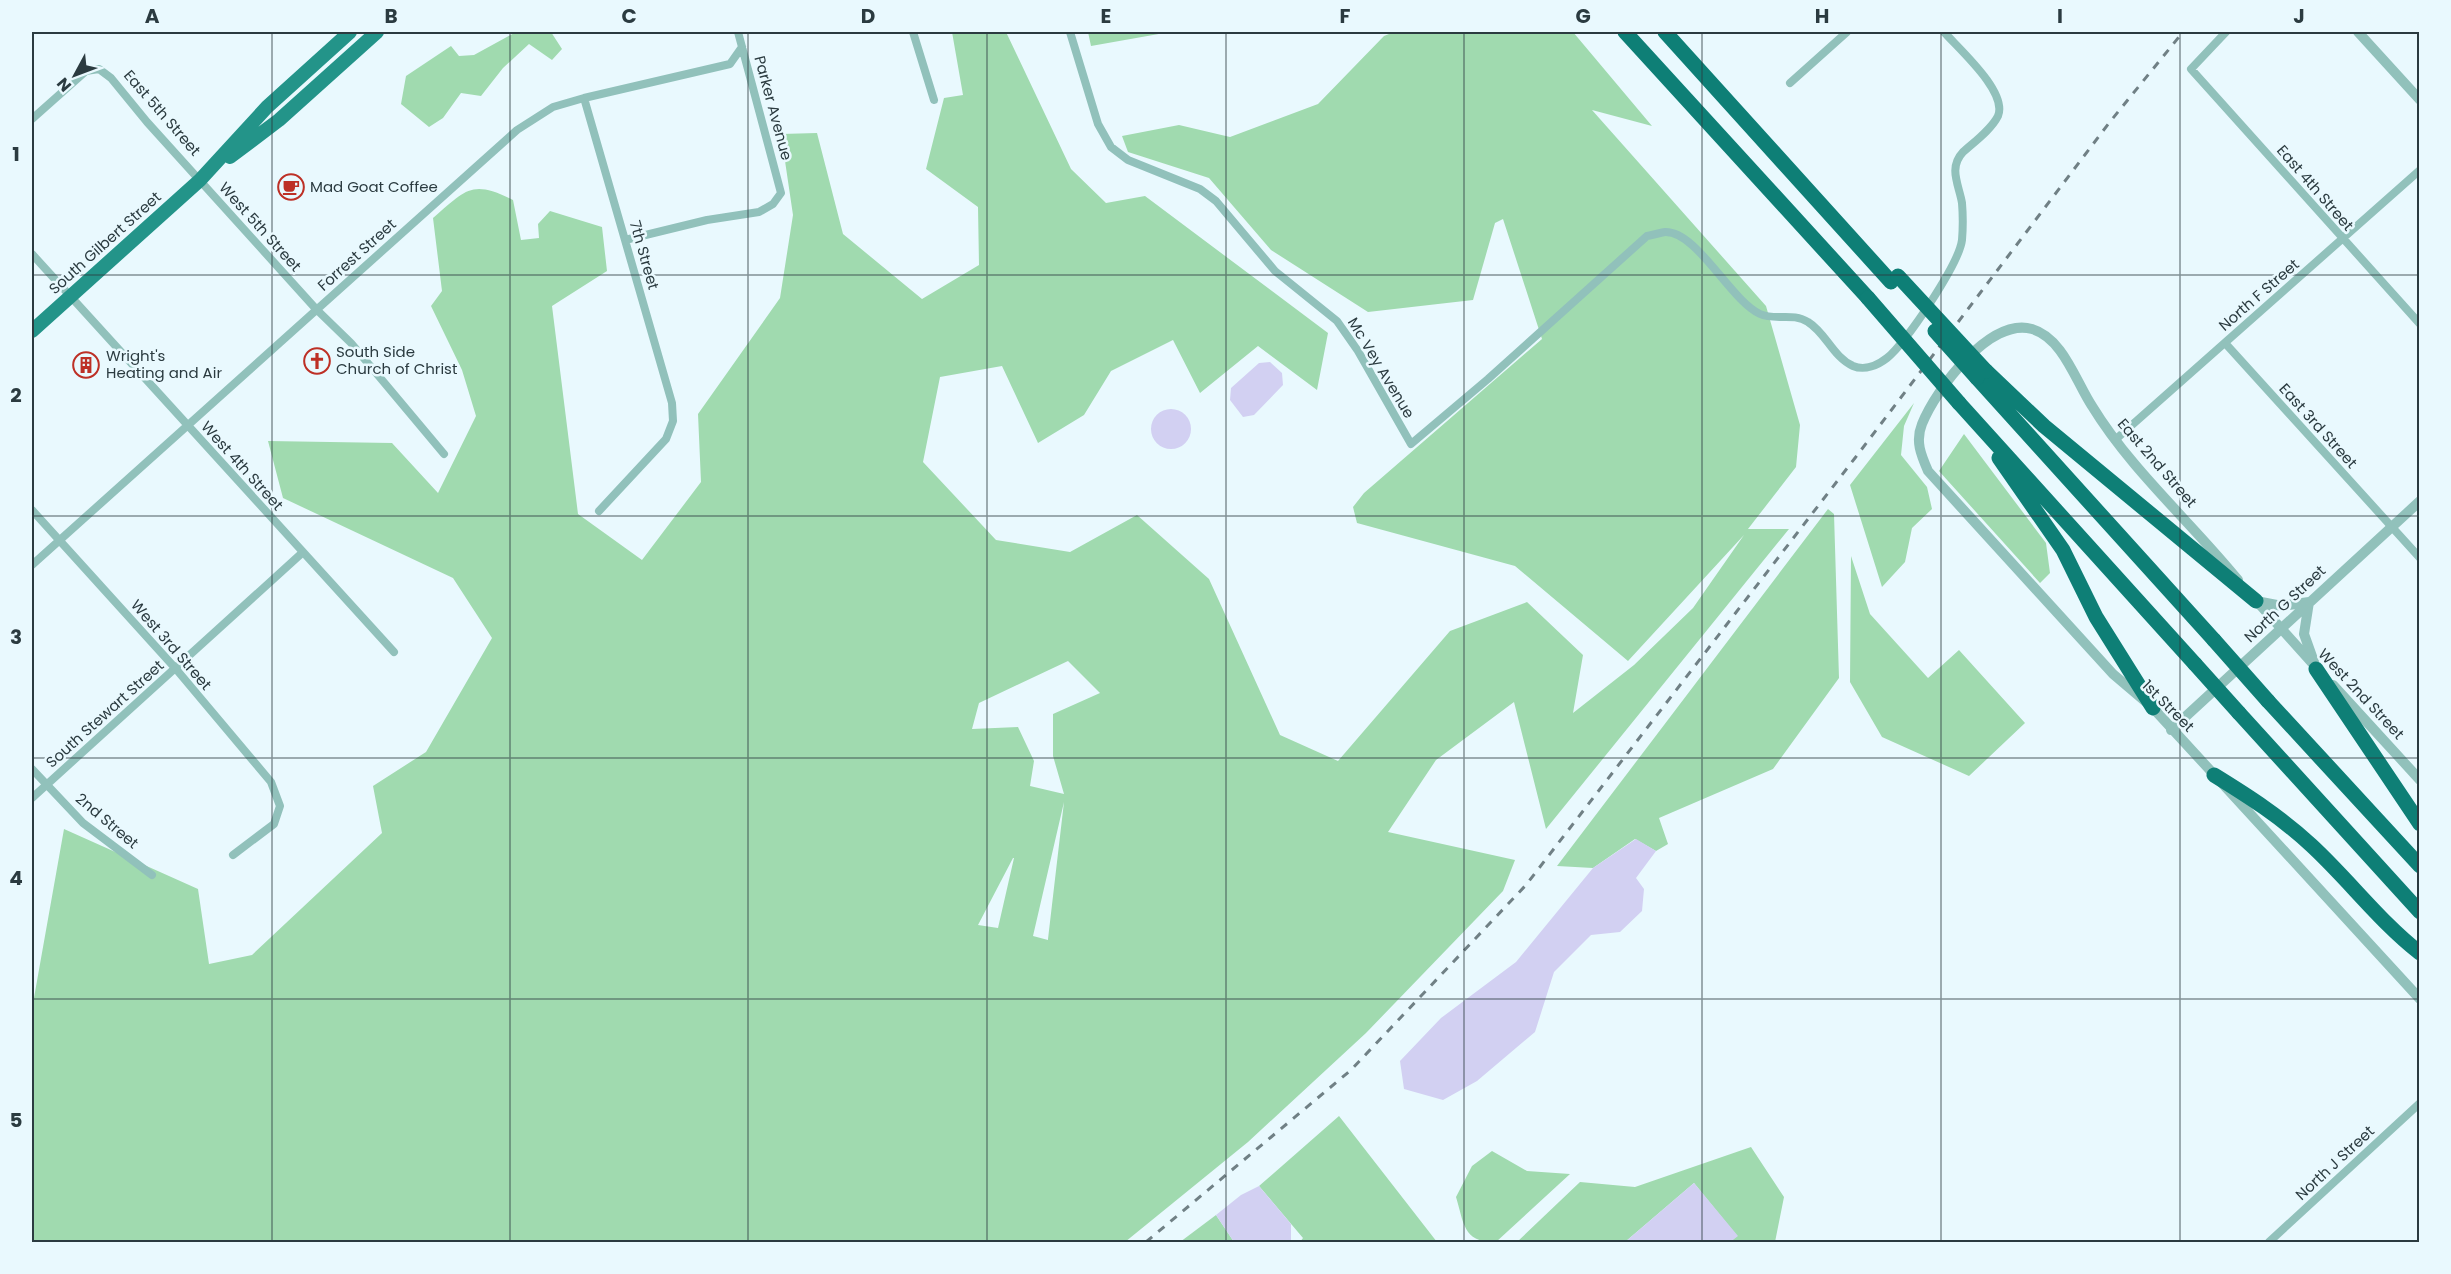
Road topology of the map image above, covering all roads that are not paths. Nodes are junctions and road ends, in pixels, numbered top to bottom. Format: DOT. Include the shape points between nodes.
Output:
graph roads {
  1 [pos="350,32"];
  2 [pos="377,32"];
  3 [pos="738,32"];
  4 [pos="913,32"];
  5 [pos="1071,32"];
  6 [pos="1616,32"];
  7 [pos="1625,32"];
  8 [pos="1665,32"];
  9 [pos="1847,32"];
  10 [pos="1944,32"];
  11 [pos="2226,32"];
  12 [pos="2358,32"];
  13 [pos="742,47"];
  14 [pos="1790,83"];
  15 [pos="584,98"];
  16 [pos="934,100"];
  17 [pos="2420,100"];
  18 [pos="32,119"];
  19 [pos="1725,142"];
  20 [pos="2420,170"];
  21 [pos="200,180"];
  22 [pos="626,240"];
  23 [pos="2343,240"];
  24 [pos="32,254"];
  25 [pos="71,296"];
  26 [pos="316,309"];
  27 [pos="2420,324"];
  28 [pos="32,331"];
  29 [pos="2225,343"];
  30 [pos="1982,374"];
  31 [pos="1973,418"];
  32 [pos="1922,424"];
  33 [pos="188,426"];
  34 [pos="2115,440"];
  35 [pos="444,454"];
  36 [pos="2420,501"];
  37 [pos="32,510"];
  38 [pos="599,511"];
  39 [pos="2391,527"];
  40 [pos="59,541"];
  41 [pos="302,553"];
  42 [pos="2420,558"];
  43 [pos="32,565"];
  44 [pos="2256,601"];
  45 [pos="2309,602"];
  46 [pos="2281,630"];
  47 [pos="394,652"];
  48 [pos="176,669"];
  49 [pos="2316,669"];
  50 [pos="2153,708"];
  51 [pos="2171,730"];
  52 [pos="32,769"];
  53 [pos="2214,774"];
  54 [pos="2420,780"];
  55 [pos="46,785"];
  56 [pos="32,798"];
  57 [pos="2420,824"];
  58 [pos="233,855"];
  59 [pos="2420,866"];
  60 [pos="152,875"];
  61 [pos="2420,912"];
  62 [pos="2420,953"];
  63 [pos="2420,999"];
  64 [pos="2420,1103"];
  65 [pos="2269,1242"];
  1 -- 21 [label="main road, South Gilbert Street" via="267,107"];
  2 -- 21 [label="main road, South Gilbert Street" via="279,120"];
  3 -- 13 [label="street, Parker Avenue"];
  4 -- 16 [label="street"];
  5 -- 10 [label="street, Mc Vey Avenue" via="1098,124 1111,147 1128,160 1200,189 1216,201 1275,272 1336,321 1358,351 1411,444 1647,236 1666,232 1685,240 1750,308 1760,314 1809,322 1841,358 1855,367 1867,368 1889,356 1949,274 1962,243 1955,166 1992,124 2000,104 1996,91"];
  6 -- 19 [label="highway"];
  7 -- 19 [label="highway"];
  8 -- 30 [label="highway, bridge"];
  9 -- 14 [label="street"];
  11 -- 23 [label="street, East 4th Street" via="2191,69"];
  12 -- 17 [label="street"];
  13 -- 15 [label="street, Forrest Street" via="730,64"];
  13 -- 22 [label="street, Parker Avenue" via="781,193 773,204 759,212 707,219"];
  15 -- 22 [label="street, 7th Street"];
  15 -- 26 [label="street, Forrest Street" via="553,107 517,130"];
  18 -- 21 [label="street, East 5th Street" via="86,71 99,69"];
  19 -- 31 [label="highway, bridge"];
  20 -- 23 [label="street, North F Street"];
  21 -- 25 [label="main road, South Gilbert Street"];
  21 -- 26 [label="street, West 5th Street"];
  22 -- 38 [label="street, 7th Street" via="674,421 666,439"];
  23 -- 27 [label="street, East 4th Street"];
  23 -- 29 [label="street, North F Street"];
  24 -- 25 [label="street"];
  25 -- 28 [label="main road, South Gilbert Street"];
  25 -- 33 [label="street, West 4th Street"];
  26 -- 33 [label="street, Forrest Street"];
  26 -- 35 [label="street, West 5th Street" via="351,343"];
  29 -- 34 [label="street, North F Street"];
  29 -- 39 [label="street, East 3rd Street"];
  30 -- 44 [label="highway"];
  30 -- 59 [label="highway, bridge" via="2268,701"];
  31 -- 50 [label="highway" via="2063,550 2097,617"];
  31 -- 61 [label="highway, bridge"];
  32 -- 34 [label="street, East 2nd Street" via="1961,365 1989,338 2009,329 2032,329 2049,339 2067,361"];
  32 -- 50 [label="street, 1st Street" via="1918,448 1928,471 2113,674"];
  33 -- 40 [label="street, Forrest Street"];
  33 -- 41 [label="street, West 4th Street"];
  34 -- 44 [label="street, East 2nd Street"];
  36 -- 39 [label="street, North G Street"];
  37 -- 40 [label="street, West 3rd Street"];
  39 -- 42 [label="street"];
  39 -- 45 [label="street, North G Street"];
  40 -- 43 [label="street, Forrest Street"];
  40 -- 48 [label="street, West 3rd Street"];
  41 -- 47 [label="street, West 4th Street"];
  41 -- 48 [label="street, South Stewart Street"];
  44 -- 45 [label="street" via="2282,606"];
  44 -- 46 [label="street, East 2nd Street"];
  45 -- 46 [label="street, North G Street"];
  45 -- 49 [label="street" via="2304,634"];
  46 -- 49 [label="street, West 2nd Street"];
  46 -- 51 [label="street, North G Street"];
  48 -- 55 [label="street, South Stewart Street"];
  48 -- 58 [label="street, West 3rd Street" via="271,782 280,806 274,824"];
  49 -- 54 [label="street, West 2nd Street"];
  49 -- 57 [label="highway"];
  50 -- 51 [label="street, 1st Street"];
  51 -- 53 [label="street, 1st Street"];
  52 -- 55 [label="street"];
  53 -- 62 [label="highway" via="2278,816"];
  53 -- 63 [label="street, 1st Street"];
  55 -- 56 [label="street, South Stewart Street"];
  55 -- 60 [label="street, 2nd Street" via="83,823"];
  64 -- 65 [label="street, North J Street"];
}
